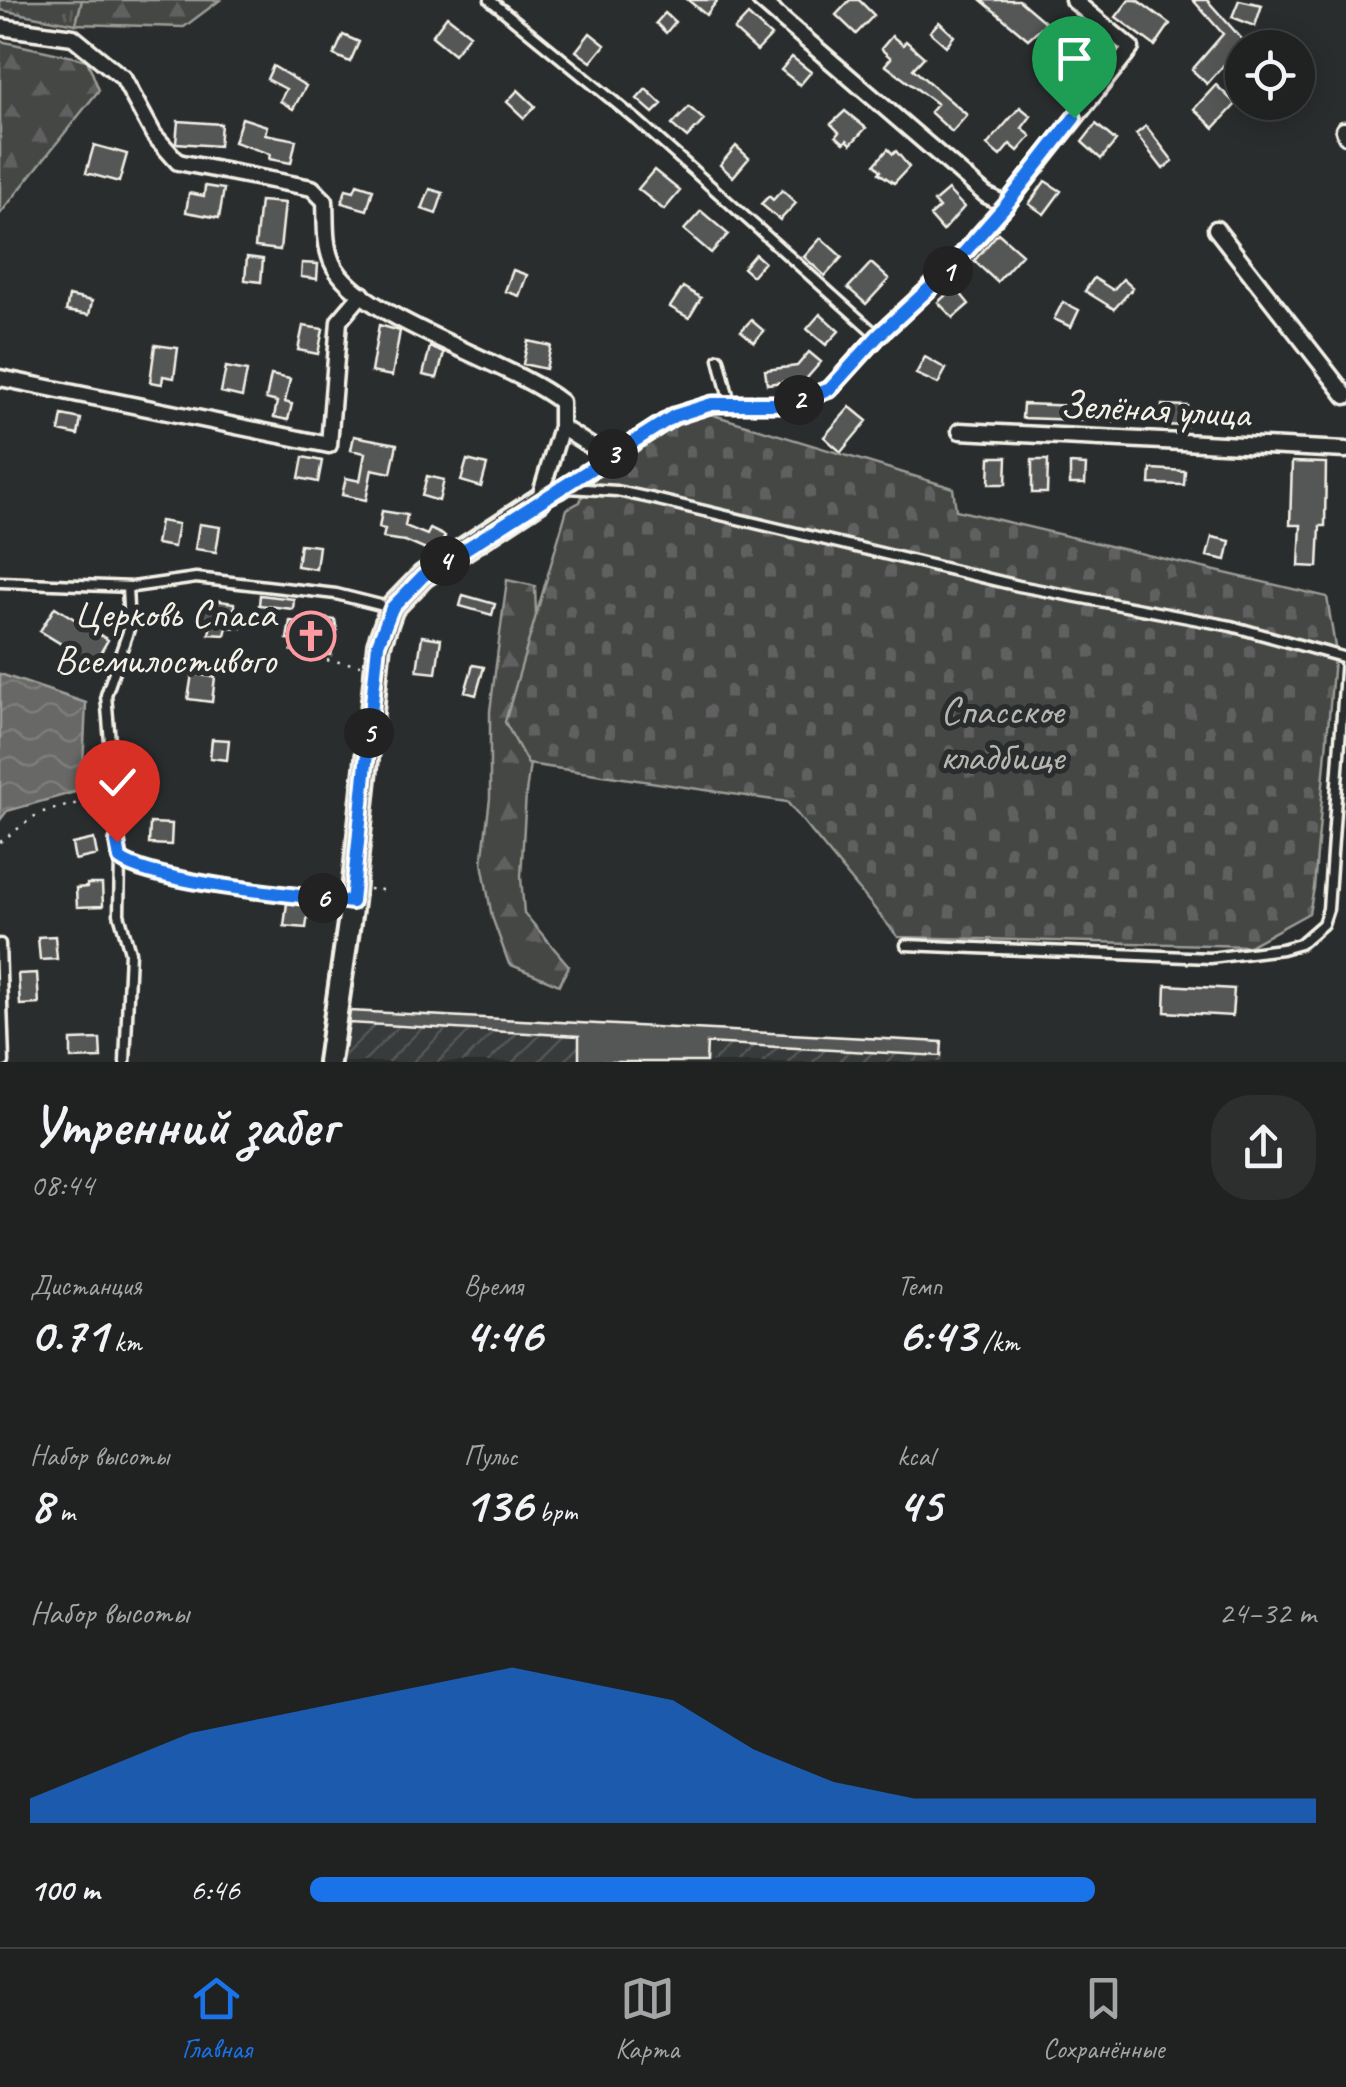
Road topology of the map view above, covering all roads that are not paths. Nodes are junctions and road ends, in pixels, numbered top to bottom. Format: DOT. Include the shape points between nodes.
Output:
graph roads {
  1 [pos="490,0"];
  2 [pos="760,0"];
  3 [pos="1074,0"];
  4 [pos="0,28"];
  5 [pos="1006,205"];
  6 [pos="1216,229"];
  7 [pos="362,294"];
  8 [pos="878,336"];
  9 [pos="719,359"];
  10 [pos="0,378"];
  11 [pos="1341,378"];
  12 [pos="1346,396"];
  13 [pos="730,404"];
  14 [pos="561,427"];
  15 [pos="960,431"];
  16 [pos="1346,450"];
  17 [pos="608,457"];
  18 [pos="564,488"];
  19 [pos="538,500"];
  20 [pos="0,582"];
  21 [pos="127,587"];
  22 [pos="392,608"];
  23 [pos="120,859"];
  24 [pos="352,902"];
  25 [pos="0,944"];
  26 [pos="906,945"];
  27 [pos="4,1062"];
  28 [pos="125,1062"];
  29 [pos="328,1062"];
  1 -- 8 [label="lane" via="638,121"];
  2 -- 5 [label="street" via="986,195"];
  3 -- 5 [label="street" via="1130,48"];
  4 -- 7 [label="street" via="73,38 122,78 154,136 178,162 312,188 325,200 333,264"];
  5 -- 8 [label="street"];
  6 -- 11 [label="street"];
  7 -- 10 [label="street" via="339,321 329,445"];
  7 -- 14 [label="street" via="543,388 561,402"];
  8 -- 13 [label="street" via="830,389 790,404"];
  9 -- 13 [label="lane"];
  11 -- 12 [label="street"];
  13 -- 17 [label="street" via="674,416"];
  14 -- 17 [label="street"];
  14 -- 19 [label="street"];
  15 -- 16 [label="street, Зелёная улица"];
  17 -- 18 [label="street"];
  18 -- 19 [label="street"];
  18 -- 26 [label="lane" via="650,498 1019,586 1231,626 1346,658 1328,909 1323,924 1300,944 1210,958"];
  19 -- 22 [label="street" via="423,576"];
  20 -- 21 [label="lane"];
  21 -- 22 [label="lane" via="196,578 336,594"];
  21 -- 23 [label="lane" via="129,629 106,695"];
  22 -- 24 [label="street" via="378,644"];
  23 -- 24 [label="lane" via="203,882"];
  23 -- 28 [label="lane" via="119,914 130,952"];
  24 -- 29 [label="street"];
  25 -- 27 [label="lane"];
}
